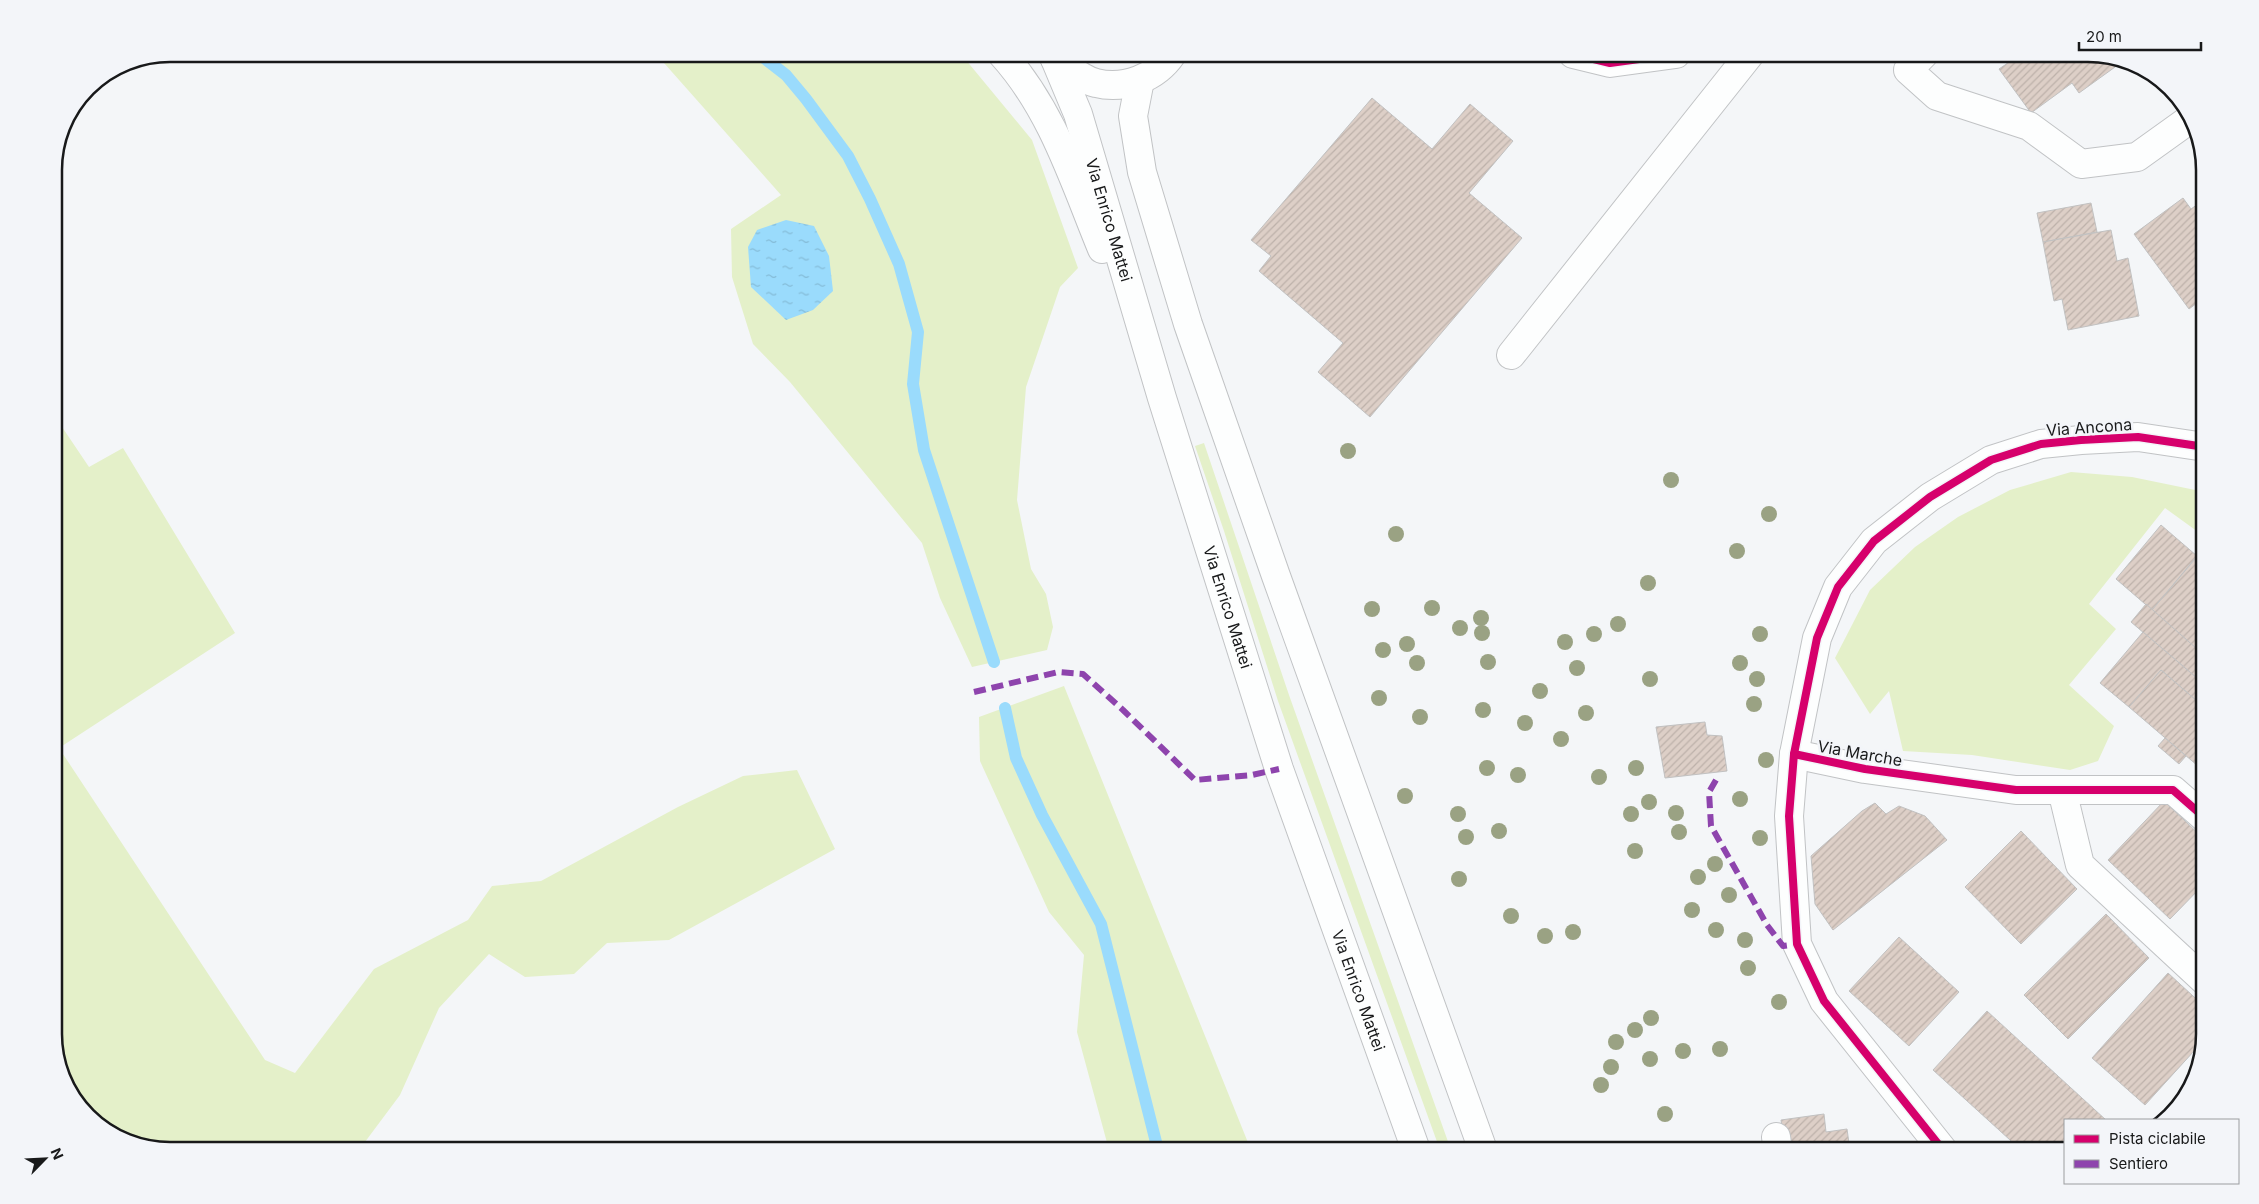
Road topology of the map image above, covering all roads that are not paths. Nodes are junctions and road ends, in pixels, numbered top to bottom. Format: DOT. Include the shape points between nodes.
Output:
graph roads {
  1 [pos="1009,62"];
  2 [pos="1056,62"];
  3 [pos="1063,62"];
  4 [pos="1164,62"];
  5 [pos="1744,62"];
  6 [pos="1916,62"];
  7 [pos="1140,80"];
  8 [pos="2185,123"];
  9 [pos="1511,355"];
  10 [pos="1162,398"];
  11 [pos="2196,446"];
  12 [pos="1794,754"];
  13 [pos="2062,790"];
  14 [pos="2196,810"];
  15 [pos="2196,973"];
  16 [pos="1413,1142"];
  17 [pos="1480,1142"];
  18 [pos="1937,1142"];
  1 -- 10 [label="main road" via="1052,125"];
  2 -- 10 [label="main road, Via Enrico Mattei" via="1078,114"];
  3 -- 7 [label="main road" via="1094,83 1118,85"];
  4 -- 7 [label="main road"];
  5 -- 9 [label="main road"];
  6 -- 8 [label="main road" via="1908,70 1937,96 2029,126 2081,164 2137,158"];
  7 -- 17 [label="main road" via="1133,116 1142,172 1188,324"];
  10 -- 16 [label="main road, Via Enrico Mattei" via="1278,768"];
  11 -- 12 [label="main road, Via Ancona" via="2138,437 2041,444 1991,460 1930,497 1874,541 1838,587 1816,638"];
  12 -- 13 [label="main road, Via Marche" via="1864,769 2007,789"];
  12 -- 18 [label="main road, Via Marche" via="1789,816 1797,944 1824,1000"];
  13 -- 14 [label="main road, Via Marche" via="2173,790"];
  13 -- 15 [label="main road" via="2080,865"];
}
